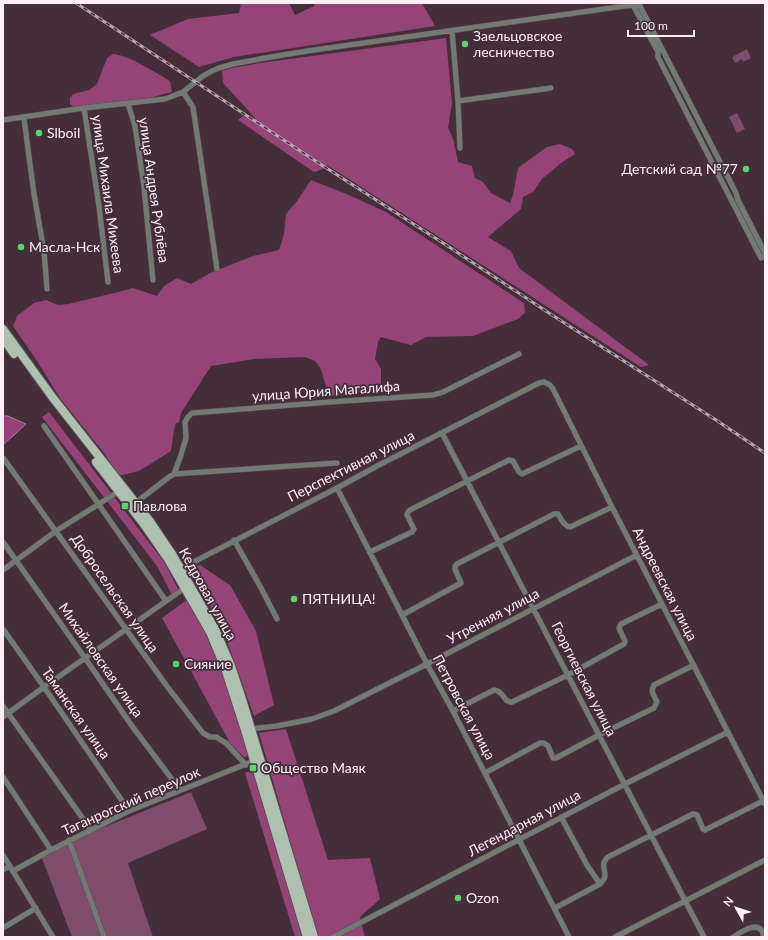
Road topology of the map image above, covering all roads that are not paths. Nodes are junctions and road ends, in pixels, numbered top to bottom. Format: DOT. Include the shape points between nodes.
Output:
graph roads {
  1 [pos="636,4"];
  2 [pos="452,31"];
  3 [pos="551,88"];
  4 [pos="183,92"];
  5 [pos="458,101"];
  6 [pos="128,104"];
  7 [pos="84,108"];
  8 [pos="24,118"];
  9 [pos="3,120"];
  10 [pos="460,148"];
  11 [pos="765,254"];
  12 [pos="217,269"];
  13 [pos="153,280"];
  14 [pos="108,282"];
  15 [pos="47,289"];
  16 [pos="3,329"];
  17 [pos="3,338"];
  18 [pos="519,354"];
  19 [pos="539,383"];
  20 [pos="44,426"];
  21 [pos="442,433"];
  22 [pos="581,446"];
  23 [pos="4,460"];
  24 [pos="337,463"];
  25 [pos="174,474"];
  26 [pos="467,481"];
  27 [pos="337,488"];
  28 [pos="122,490"];
  29 [pos="98,504"];
  30 [pos="133,504"];
  31 [pos="612,507"];
  32 [pos="56,531"];
  33 [pos="234,540"];
  34 [pos="3,542"];
  35 [pos="498,543"];
  36 [pos="370,552"];
  37 [pos="637,554"];
  38 [pos="16,561"];
  39 [pos="3,570"];
  40 [pos="178,570"];
  41 [pos="187,586"];
  42 [pos="166,601"];
  43 [pos="662,604"];
  44 [pos="533,608"];
  45 [pos="402,615"];
  46 [pos="277,619"];
  47 [pos="3,629"];
  48 [pos="127,629"];
  49 [pos="85,658"];
  50 [pos="427,664"];
  51 [pos="694,665"];
  52 [pos="568,674"];
  53 [pos="44,687"];
  54 [pos="3,706"];
  55 [pos="453,711"];
  56 [pos="8,713"];
  57 [pos="3,717"];
  58 [pos="248,729"];
  59 [pos="728,732"];
  60 [pos="599,735"];
  61 [pos="257,760"];
  62 [pos="246,765"];
  63 [pos="485,773"];
  64 [pos="3,777"];
  65 [pos="625,784"];
  66 [pos="180,790"];
  67 [pos="764,802"];
  68 [pos="129,811"];
  69 [pos="561,817"];
  70 [pos="91,830"];
  71 [pos="651,836"];
  72 [pos="69,840"];
  73 [pos="519,840"];
  74 [pos="51,850"];
  75 [pos="3,855"];
  76 [pos="765,860"];
  77 [pos="10,866"];
  78 [pos="3,870"];
  79 [pos="13,871"];
  80 [pos="600,884"];
  81 [pos="685,902"];
  82 [pos="36,908"];
  83 [pos="554,908"];
  84 [pos="3,928"];
  85 [pos="53,937"];
  86 [pos="104,937"];
  87 [pos="307,937"];
  88 [pos="314,937"];
  89 [pos="333,937"];
  90 [pos="569,937"];
  91 [pos="615,937"];
  92 [pos="704,937"];
  93 [pos="733,937"];
  94 [pos="764,937"];
  1 -- 2 [label="street"];
  1 -- 11 [label="street" via="733,187"];
  1 -- 11 [label="street" via="658,57 760,258"];
  2 -- 4 [label="street" via="233,64 207,73"];
  2 -- 5 [label="street"];
  3 -- 5 [label="street"];
  4 -- 6 [label="street" via="165,99"];
  4 -- 12 [label="street" via="193,106"];
  5 -- 10 [label="street"];
  6 -- 7 [label="street"];
  6 -- 13 [label="street, улица Андрея Рублёва" via="135,126 144,187"];
  7 -- 8 [label="street"];
  7 -- 14 [label="street, улица Михаила Михеева"];
  8 -- 9 [label="street"];
  8 -- 15 [label="street" via="44,251"];
  16 -- 28 [label="main road, Кедровая улица"];
  17 -- 28 [label="main road, Кедровая улица"];
  18 -- 25 [label="street, улица Юрия Магалифа" via="433,395 192,413 185,422 186,438"];
  19 -- 21 [label="street, Перспективная улица"];
  19 -- 22 [label="street, Андреевская улица" via="544,382 553,389"];
  20 -- 29 [label="street"];
  21 -- 26 [label="street, Георгиевская улица"];
  21 -- 27 [label="street, Перспективная улица"];
  22 -- 26 [label="street" via="522,474 513,461 509,460"];
  22 -- 31 [label="street, Андреевская улица"];
  23 -- 32 [label="street, Добросельская улица"];
  24 -- 25 [label="street"];
  25 -- 30 [label="street"];
  26 -- 35 [label="street, Георгиевская улица"];
  26 -- 36 [label="street" via="410,510 407,515 414,529 412,532"];
  27 -- 33 [label="street, Перспективная улица"];
  27 -- 36 [label="street, Петровская улица"];
  28 -- 29 [label="street"];
  28 -- 30 [label="main road, Кедровая улица"];
  29 -- 32 [label="street"];
  29 -- 42 [label="street"];
  30 -- 40 [label="main road, Кедровая улица" via="143,523"];
  31 -- 35 [label="street" via="570,527 565,525 558,514 554,514"];
  31 -- 37 [label="street, Андреевская улица"];
  32 -- 38 [label="street"];
  32 -- 48 [label="street, Добросельская улица"];
  33 -- 40 [label="street, Перспективная улица"];
  33 -- 46 [label="street"];
  34 -- 38 [label="street, Михайловская улица"];
  35 -- 44 [label="street, Георгиевская улица"];
  35 -- 45 [label="street" via="455,566 461,583 459,585"];
  36 -- 45 [label="street, Петровская улица"];
  37 -- 43 [label="street, Андреевская улица"];
  37 -- 44 [label="street, Утренняя улица"];
  38 -- 39 [label="street"];
  38 -- 49 [label="street, Михайловская улица"];
  40 -- 41 [label="main road, Кедровая улица"];
  41 -- 42 [label="street"];
  41 -- 58 [label="main road, Кедровая улица" via="215,629 231,666"];
  42 -- 48 [label="street"];
  43 -- 51 [label="street, Андреевская улица"];
  43 -- 52 [label="street" via="622,624 619,628 625,640 624,644"];
  44 -- 50 [label="street, Утренняя улица"];
  44 -- 52 [label="street, Георгиевская улица"];
  45 -- 50 [label="street, Петровская улица"];
  47 -- 53 [label="street, Таманская улица"];
  48 -- 49 [label="street"];
  48 -- 62 [label="street, Добросельская улица" via="203,733 210,737 216,736"];
  49 -- 53 [label="street"];
  49 -- 66 [label="street, Михайловская улица"];
  50 -- 55 [label="street, Петровская улица"];
  50 -- 58 [label="street, Утренняя улица" via="334,711 312,719"];
  51 -- 59 [label="street, Андреевская улица"];
  51 -- 60 [label="street" via="654,685 652,691 657,702 654,708"];
  52 -- 55 [label="street" via="512,702 508,702 498,690 494,690"];
  52 -- 60 [label="street, Георгиевская улица"];
  53 -- 56 [label="street"];
  53 -- 68 [label="street, Таманская улица"];
  54 -- 56 [label="street"];
  55 -- 63 [label="street, Петровская улица"];
  56 -- 57 [label="street"];
  56 -- 70 [label="street"];
  58 -- 61 [label="main road, Кедровая улица"];
  59 -- 65 [label="street, Легендарная улица"];
  59 -- 67 [label="street, Андреевская улица"];
  60 -- 63 [label="street" via="556,758 553,758 548,746 540,743"];
  60 -- 65 [label="street, Георгиевская улица"];
  61 -- 62 [label="street, Таганрогский переулок"];
  61 -- 87 [label="main road, Кедровая улица"];
  61 -- 88 [label="main road, Кедровая улица"];
  62 -- 66 [label="street, Таганрогский переулок"];
  63 -- 73 [label="street, Петровская улица"];
  64 -- 74 [label="street"];
  65 -- 69 [label="street, Легендарная улица"];
  65 -- 71 [label="street, Георгиевская улица"];
  66 -- 68 [label="street, Таганрогский переулок"];
  67 -- 71 [label="street" via="705,830 693,814"];
  68 -- 70 [label="street, Таганрогский переулок"];
  69 -- 73 [label="street, Легендарная улица"];
  69 -- 80 [label="street"];
  70 -- 72 [label="street, Таганрогский переулок"];
  71 -- 80 [label="street" via="608,857 603,864 605,876"];
  71 -- 81 [label="street, Георгиевская улица"];
  72 -- 74 [label="street, Таганрогский переулок"];
  72 -- 86 [label="street"];
  73 -- 83 [label="street, Петровская улица"];
  73 -- 89 [label="street, Легендарная улица"];
  74 -- 79 [label="street, Таганрогский переулок"];
  75 -- 77 [label="street"];
  76 -- 81 [label="street"];
  77 -- 78 [label="street"];
  77 -- 79 [label="street"];
  79 -- 82 [label="street"];
  80 -- 83 [label="street"];
  81 -- 91 [label="street"];
  81 -- 92 [label="street, Георгиевская улица"];
  82 -- 84 [label="street"];
  82 -- 85 [label="street"];
  83 -- 90 [label="street, Петровская улица"];
  93 -- 94 [label="street" via="752,927 762,930"];
}
